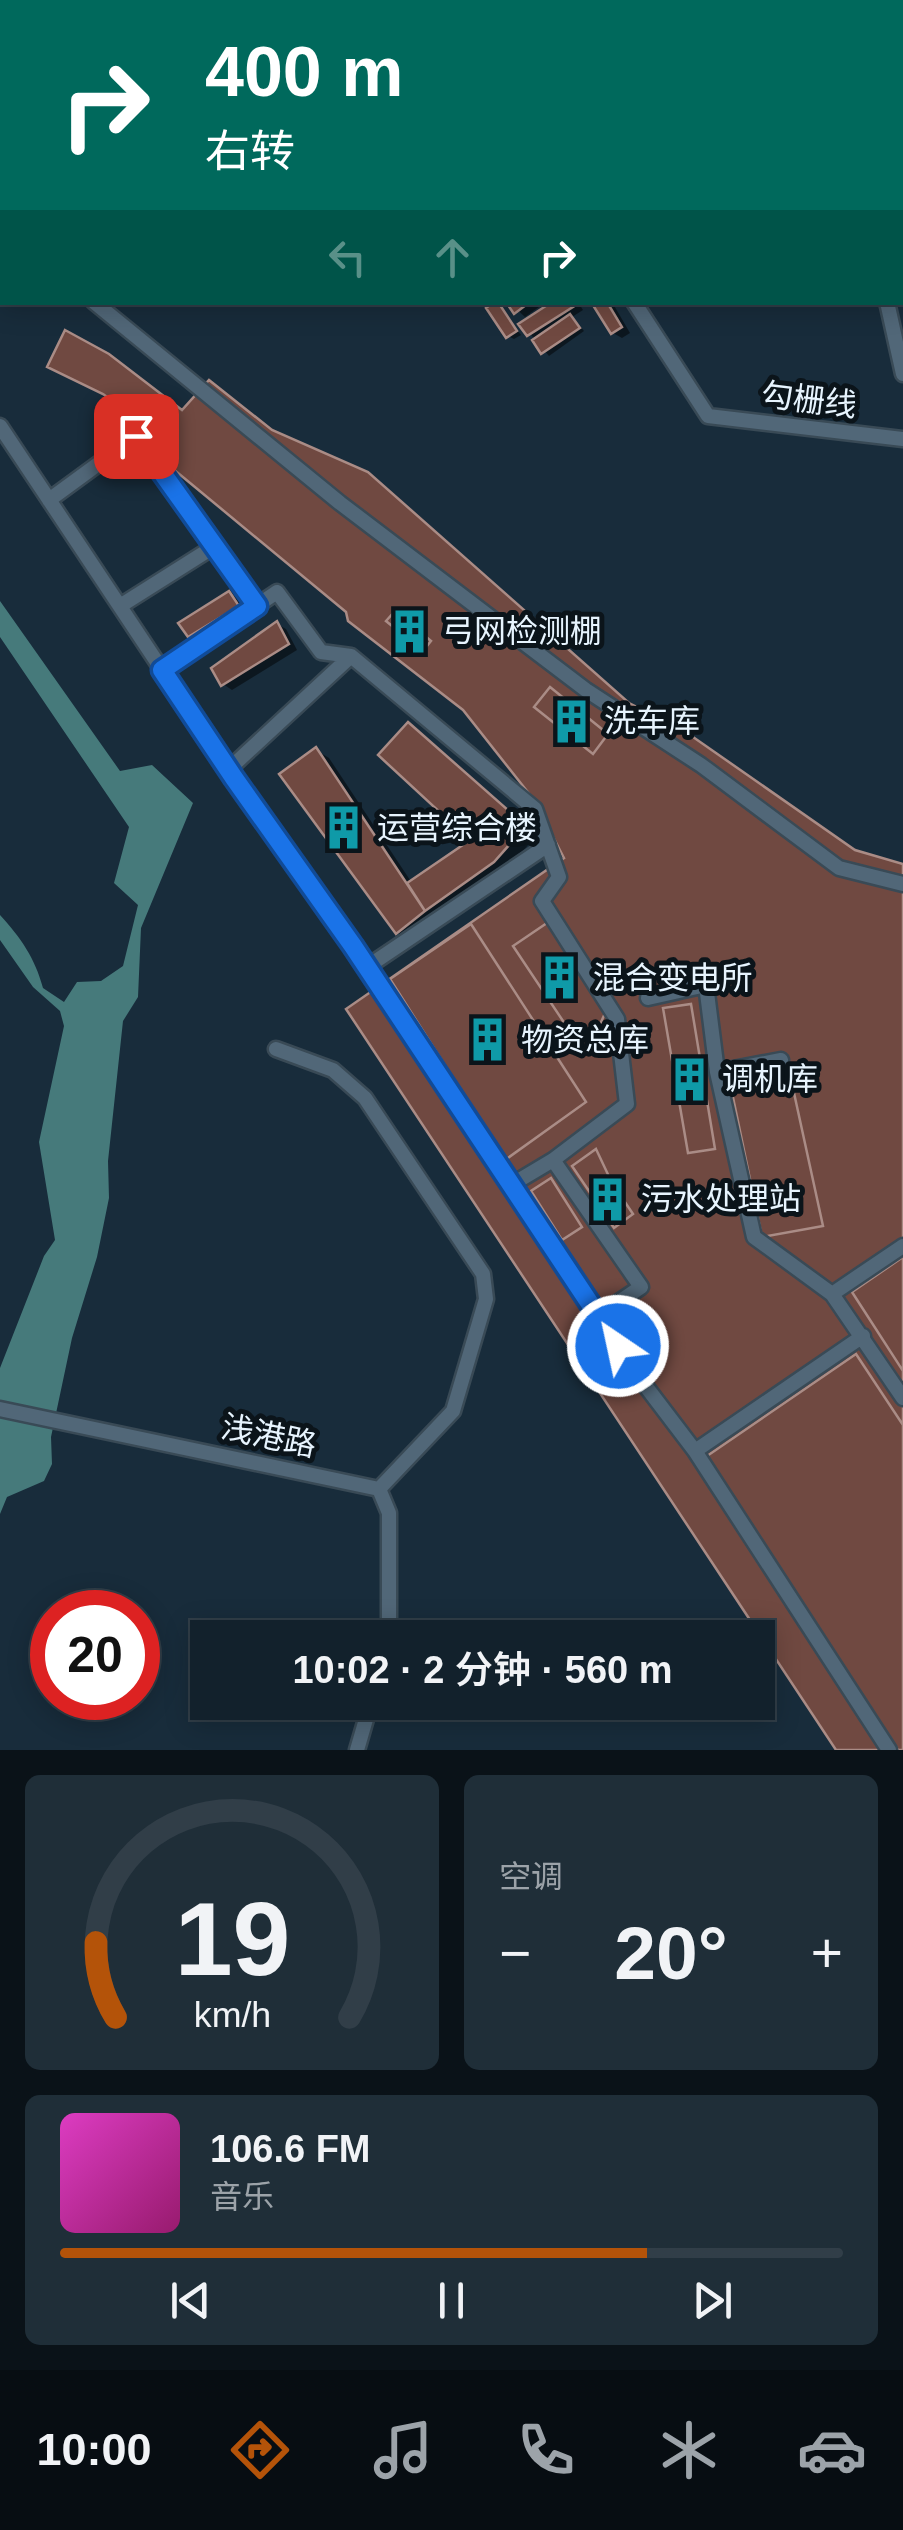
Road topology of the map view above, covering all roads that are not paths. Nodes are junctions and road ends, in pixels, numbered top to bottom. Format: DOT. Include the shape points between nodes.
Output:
graph roads {
  1 [pos="98,305"];
  2 [pos="636,305"];
  3 [pos="888,305"];
  4 [pos="903,374"];
  5 [pos="0,426"];
  6 [pos="903,439"];
  7 [pos="49,500"];
  8 [pos="215,546"];
  9 [pos="120,606"];
  10 [pos="257,606"];
  11 [pos="351,656"];
  12 [pos="162,670"];
  13 [pos="228,770"];
  14 [pos="548,845"];
  15 [pos="903,884"];
  16 [pos="367,967"];
  17 [pos="648,998"];
  18 [pos="276,1049"];
  19 [pos="781,1060"];
  20 [pos="717,1072"];
  21 [pos="553,1160"];
  22 [pos="511,1185"];
  23 [pos="903,1246"];
  24 [pos="832,1294"];
  25 [pos="598,1316"];
  26 [pos="862,1336"];
  27 [pos="903,1398"];
  28 [pos="0,1409"];
  29 [pos="695,1451"];
  30 [pos="379,1488"];
  31 [pos="389,1620"];
  32 [pos="366,1720"];
  33 [pos="357,1750"];
  34 [pos="889,1750"];
  1 -- 15 [label="street" via="340,503 586,690 839,868"];
  2 -- 6 [label="street, 勾栅线" via="708,416"];
  3 -- 4 [label="street"];
  5 -- 7 [label="street"];
  7 -- 8 [label="street" via="136,436"];
  7 -- 9 [label="street"];
  8 -- 9 [label="street"];
  8 -- 10 [label="street"];
  9 -- 12 [label="street"];
  10 -- 11 [label="street" via="276,592 321,652"];
  10 -- 12 [label="street"];
  11 -- 13 [label="street"];
  11 -- 14 [label="street" via="535,809"];
  12 -- 13 [label="street"];
  13 -- 16 [label="street"];
  14 -- 16 [label="street"];
  14 -- 21 [label="street" via="559,877 542,902 617,1018 627,1104"];
  16 -- 22 [label="street"];
  17 -- 20 [label="street" via="706,985"];
  18 -- 30 [label="street" via="333,1070 365,1098 483,1274 486,1299 453,1411"];
  19 -- 20 [label="street"];
  20 -- 24 [label="street" via="754,1237"];
  21 -- 22 [label="street"];
  21 -- 25 [label="street" via="640,1287"];
  22 -- 25 [label="street"];
  23 -- 24 [label="street"];
  24 -- 26 [label="street"];
  25 -- 29 [label="street"];
  26 -- 27 [label="street"];
  26 -- 29 [label="street"];
  28 -- 30 [label="street, 浅港路"];
  29 -- 34 [label="street"];
  30 -- 31 [label="street" via="389,1513"];
  32 -- 33 [label="street"];
}
